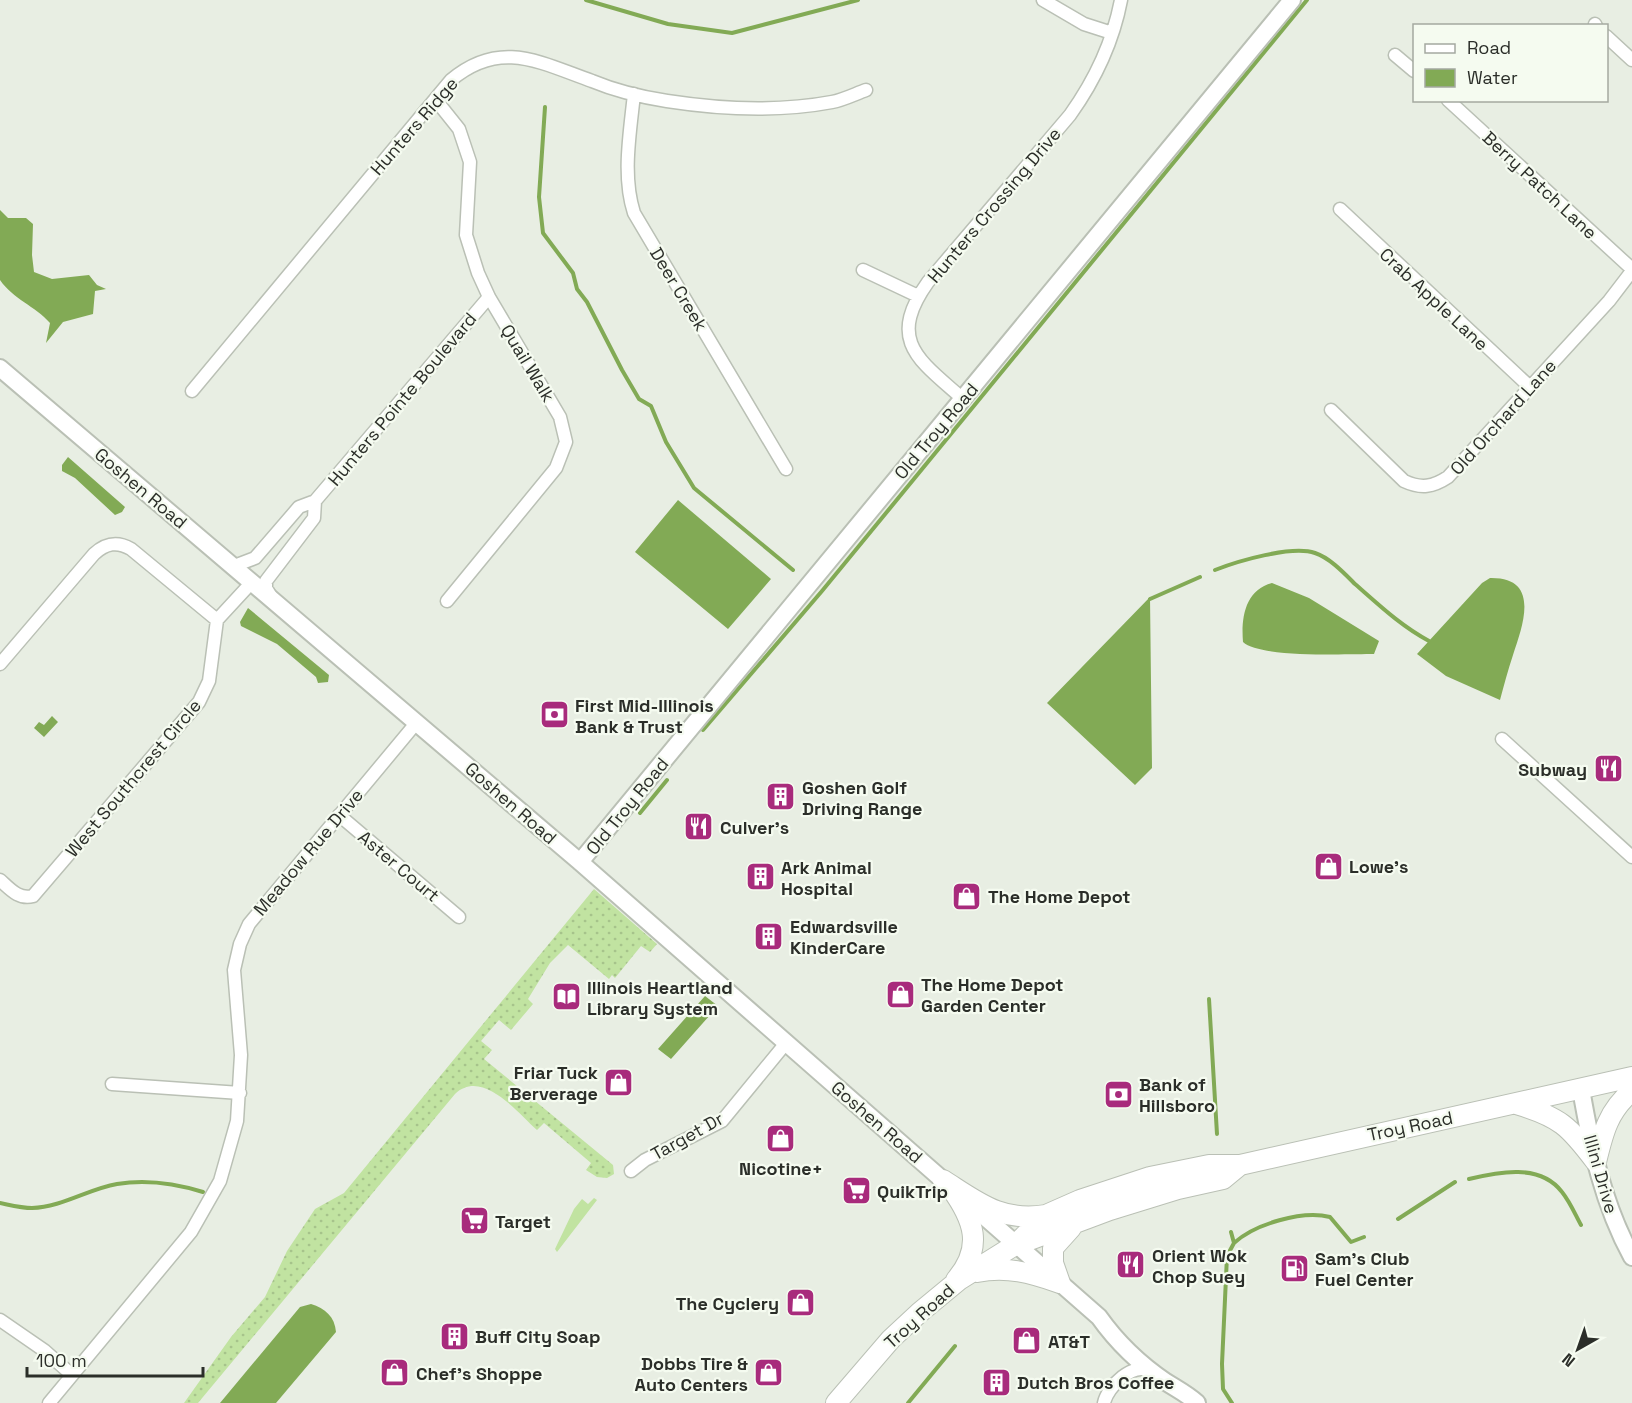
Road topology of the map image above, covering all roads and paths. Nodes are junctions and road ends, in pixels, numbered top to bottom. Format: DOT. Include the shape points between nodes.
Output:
graph roads {
  1 [pos="1043,0"];
  2 [pos="1121,0"];
  3 [pos="1292,0"];
  4 [pos="1112,33"];
  5 [pos="1608,38"];
  6 [pos="1395,55"];
  7 [pos="1632,60"];
  8 [pos="1413,70"];
  9 [pos="866,90"];
  10 [pos="634,94"];
  11 [pos="435,99"];
  12 [pos="1450,102"];
  13 [pos="1340,209"];
  14 [pos="863,270"];
  15 [pos="1632,270"];
  16 [pos="918,296"];
  17 [pos="489,297"];
  18 [pos="0,368"];
  19 [pos="1530,387"];
  20 [pos="192,391"];
  21 [pos="963,399"];
  22 [pos="1331,410"];
  23 [pos="786,469"];
  24 [pos="315,501"];
  25 [pos="234,566"];
  26 [pos="252,582"];
  27 [pos="272,598"];
  28 [pos="447,602"];
  29 [pos="217,620"];
  30 [pos="0,664"];
  31 [pos="417,722"];
  32 [pos="1502,739"];
  33 [pos="339,815"];
  34 [pos="1632,857"];
  35 [pos="580,862"];
  36 [pos="0,880"];
  37 [pos="459,917"];
  38 [pos="786,1043"];
  39 [pos="1632,1077"];
  40 [pos="112,1084"];
  41 [pos="1581,1089"];
  42 [pos="1632,1091"];
  43 [pos="240,1093"];
  44 [pos="1514,1104"];
  45 [pos="1596,1162"];
  46 [pos="1240,1165"];
  47 [pos="631,1171"];
  48 [pos="946,1183"];
  49 [pos="1046,1215"];
  50 [pos="1076,1223"];
  51 [pos="1015,1245"];
  52 [pos="1632,1257"];
  53 [pos="960,1280"];
  54 [pos="1059,1283"];
  55 [pos="1099,1317"];
  56 [pos="0,1320"];
  57 [pos="72,1375"];
  58 [pos="1166,1382"];
  59 [pos="1184,1392"];
  60 [pos="49,1403"];
  61 [pos="836,1403"];
  62 [pos="1104,1403"];
  63 [pos="1197,1403"];
  1 -- 4 [label="street" via="1084,24"];
  2 -- 4 [label="street, Hunters Crossing Drive"];
  3 -- 21 [label="street, Old Troy Road"];
  4 -- 16 [label="street, Hunters Crossing Drive" via="1096,74 1070,115"];
  5 -- 7 [label="street"];
  6 -- 8 [label="street"];
  9 -- 10 [label="street, Hunters Ridge" via="833,102 757,108"];
  10 -- 11 [label="street, Hunters Ridge" via="542,61 506,57 482,61 462,71"];
  10 -- 23 [label="street, Deer Creek" via="628,165 634,213"];
  11 -- 17 [label="street, Quail Walk" via="459,129 466,145 470,171 466,235"];
  11 -- 20 [label="street, Hunters Ridge"];
  12 -- 15 [label="street, Berry Patch Lane"];
  13 -- 19 [label="street, Crab Apple Lane"];
  14 -- 16 [label="street"];
  15 -- 19 [label="street, Old Orchard Lane" via="1609,301"];
  16 -- 21 [label="street, Hunters Crossing Drive" via="907,325 913,348 919,360"];
  17 -- 24 [label="street, Hunters Pointe Boulevard"];
  17 -- 28 [label="street, Quail Walk" via="554,404 566,442 556,468"];
  18 -- 25 [label="street, Goshen Road"];
  19 -- 22 [label="street, Old Orchard Lane" via="1448,477 1429,486 1404,481"];
  21 -- 35 [label="street, Old Troy Road"];
  24 -- 25 [label="street, Hunters Pointe Boulevard" via="299,507 255,558"];
  24 -- 27 [label="street, Hunters Pointe Boulevard" via="314,518 266,581"];
  25 -- 26 [label="street, Goshen Road"];
  26 -- 27 [label="street, Goshen Road"];
  26 -- 29 [label="street"];
  27 -- 31 [label="street, Goshen Road"];
  29 -- 30 [label="street" via="131,549 121,543 111,544 94,554"];
  29 -- 36 [label="street, West Southcrest Circle" via="203,696 35,893 23,897"];
  31 -- 33 [label="street, Meadow Rue Drive"];
  31 -- 35 [label="street, Goshen Road"];
  32 -- 34 [label="street"];
  33 -- 37 [label="street, Aster Court"];
  33 -- 43 [label="street, Meadow Rue Drive" via="260,908 240,944 234,970"];
  35 -- 38 [label="street, Goshen Road"];
  38 -- 47 [label="street, Target Dr" via="722,1121"];
  38 -- 48 [label="street, Goshen Road"];
  39 -- 41 [label="main road, Troy Road"];
  40 -- 43 [label="street"];
  41 -- 44 [label="main road, Troy Road"];
  41 -- 45 [label="street, Illini Drive"];
  42 -- 45 [label="main road" via="1608,1118"];
  43 -- 57 [label="street, Meadow Rue Drive" via="232,1146 205,1210"];
  44 -- 45 [label="main road" via="1559,1120"];
  44 -- 46 [label="main road, Troy Road"];
  45 -- 52 [label="street, Illini Drive" via="1612,1216"];
  46 -- 49 [label="main road, Troy Road" via="1209,1165 1150,1177"];
  46 -- 50 [label="main road, Troy Road" via="1223,1179 1178,1189"];
  48 -- 49 [label="main road" via="1003,1215"];
  48 -- 51 [label="street, Goshen Road"];
  48 -- 53 [label="main road" via="972,1220 970,1255"];
  49 -- 51 [label="main road, Troy Road"];
  50 -- 51 [label="main road, Troy Road"];
  50 -- 54 [label="main road" via="1053,1248"];
  51 -- 53 [label="main road, Troy Road"];
  51 -- 54 [label="street, Goshen Road"];
  53 -- 54 [label="main road" via="1004,1268"];
  53 -- 61 [label="main road, Troy Road" via="891,1339"];
  54 -- 55 [label="street, Goshen Road"];
  55 -- 58 [label="street" via="1111,1335"];
  55 -- 59 [label="street" via="1149,1352 1179,1380"];
  56 -- 57 [label="street"];
  57 -- 60 [label="street, Meadow Rue Drive"];
  58 -- 59 [label="street"];
  58 -- 62 [label="street" via="1147,1369 1134,1369 1110,1389"];
  59 -- 63 [label="street"];
}
